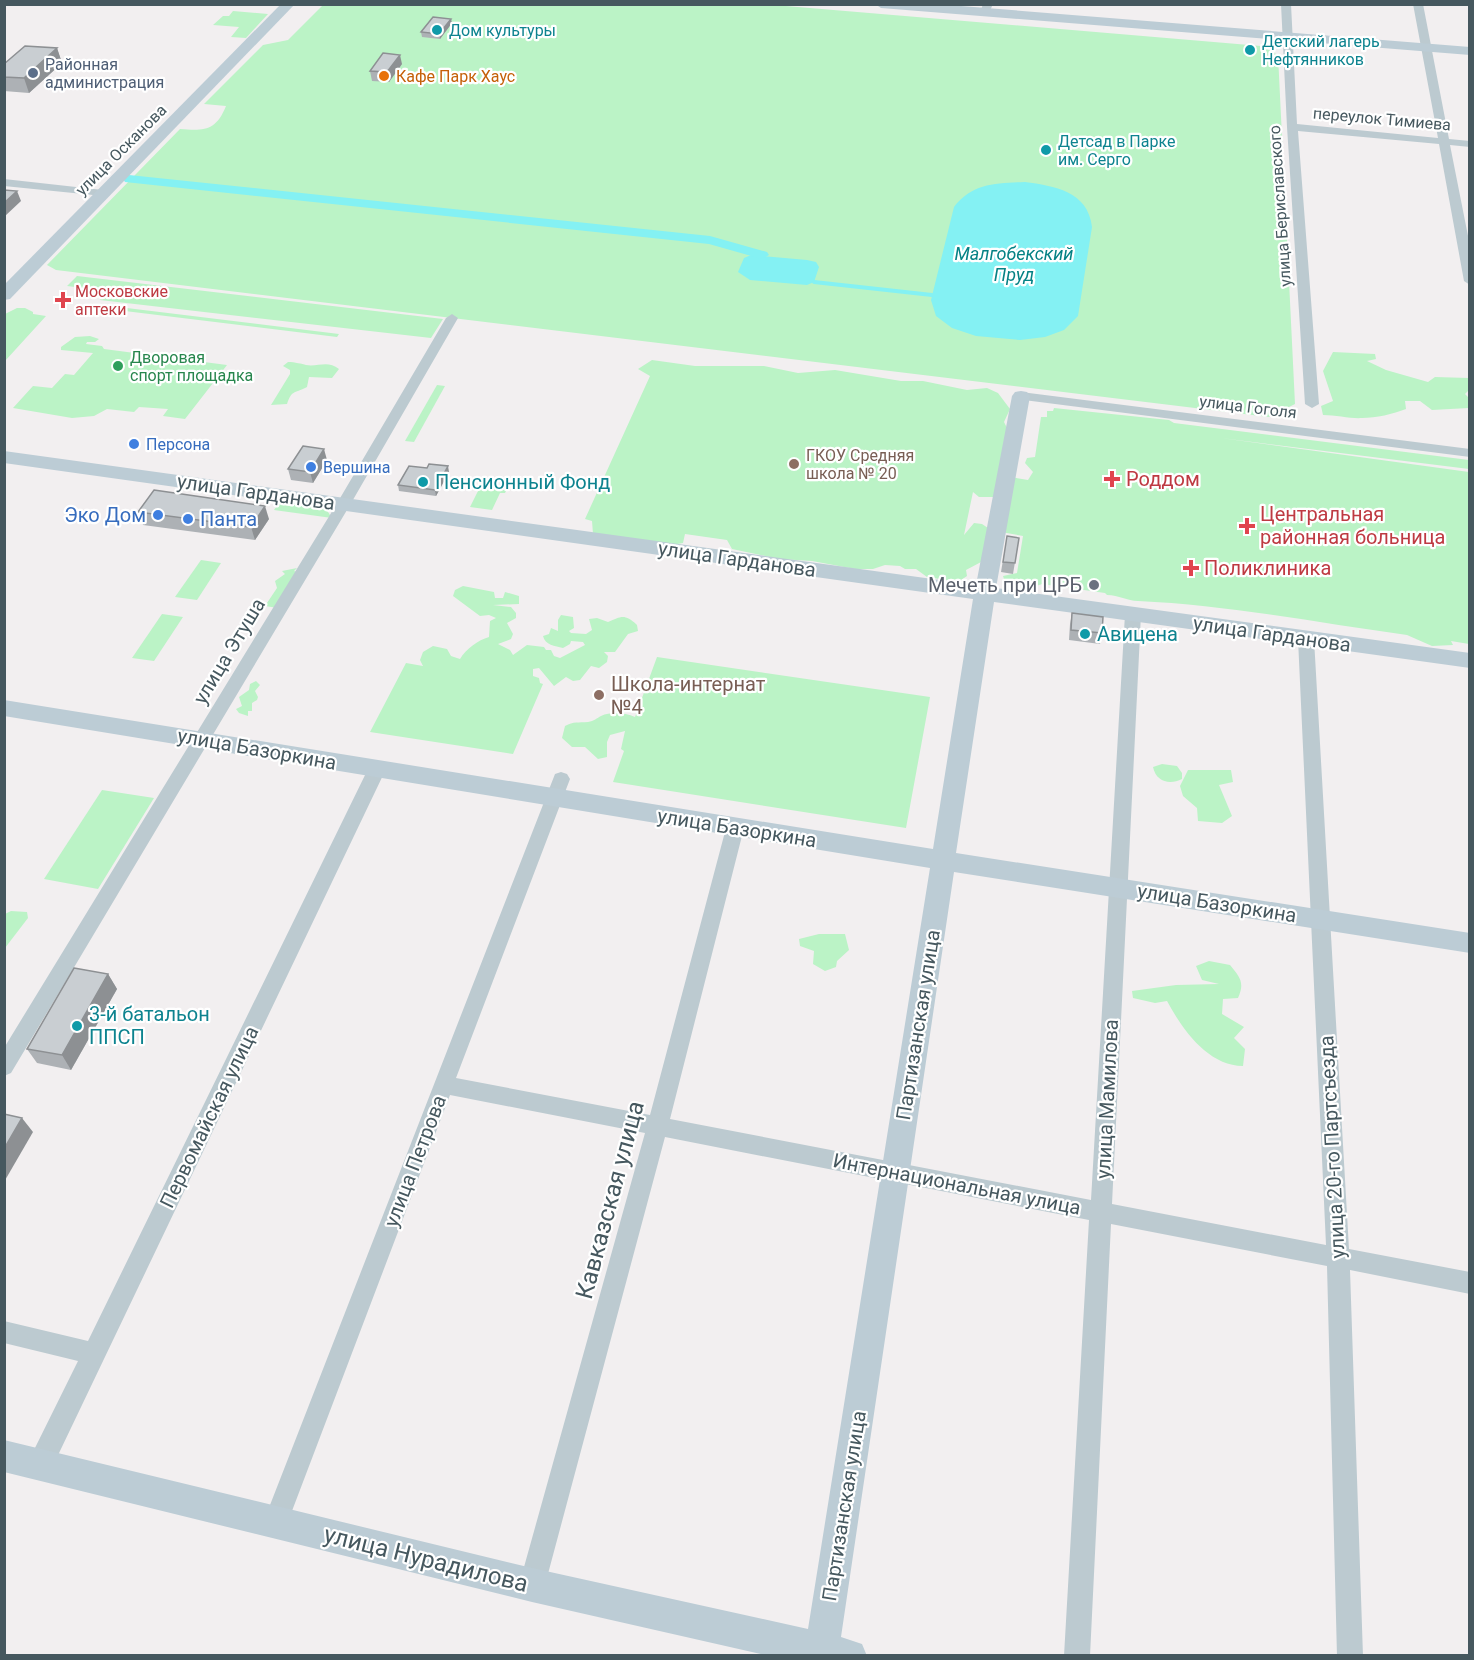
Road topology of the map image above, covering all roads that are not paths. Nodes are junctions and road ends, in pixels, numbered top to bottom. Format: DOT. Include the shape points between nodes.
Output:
graph roads {
  1 [pos="289,4"];
  2 [pos="881,4"];
  3 [pos="1286,4"];
  4 [pos="1418,4"];
  5 [pos="987,9"];
  6 [pos="1287,38"];
  7 [pos="1426,49"];
  8 [pos="1470,51"];
  9 [pos="1292,127"];
  10 [pos="1443,141"];
  11 [pos="1470,144"];
  12 [pos="4,182"];
  13 [pos="103,193"];
  14 [pos="1470,281"];
  15 [pos="4,295"];
  16 [pos="452,318"];
  17 [pos="1021,396"];
  18 [pos="1304,432"];
  19 [pos="1470,453"];
  20 [pos="4,458"];
  21 [pos="344,505"];
  22 [pos="985,593"];
  23 [pos="1133,614"];
  24 [pos="1306,639"];
  25 [pos="1470,661"];
  26 [pos="4,708"];
  27 [pos="202,739"];
  28 [pos="377,769"];
  29 [pos="557,789"];
  30 [pos="735,828"];
  31 [pos="943,860"];
  32 [pos="1118,887"];
  33 [pos="1321,920"];
  34 [pos="1470,944"];
  35 [pos="4,1067"];
  36 [pos="444,1085"];
  37 [pos="658,1126"];
  38 [pos="895,1172"];
  39 [pos="1101,1212"];
  40 [pos="1338,1258"];
  41 [pos="1470,1283"];
  42 [pos="4,1332"];
  43 [pos="95,1354"];
  44 [pos="4,1456"];
  45 [pos="40,1465"];
  46 [pos="274,1523"];
  47 [pos="532,1585"];
  48 [pos="831,1653"];
  49 [pos="1077,1656"];
  50 [pos="1350,1656"];
  1 -- 13 [label="street, улица Осканова"];
  2 -- 5 [label="street"];
  3 -- 6 [label="street, улица Бериславского"];
  4 -- 7 [label="street"];
  5 -- 6 [label="street"];
  6 -- 7 [label="street"];
  6 -- 9 [label="street, улица Бериславского"];
  7 -- 8 [label="street"];
  7 -- 10 [label="street"];
  9 -- 10 [label="street, переулок Тимиева"];
  9 -- 18 [label="street, улица Бериславского" via="1311,409"];
  10 -- 11 [label="street, переулок Тимиева"];
  10 -- 14 [label="street"];
  12 -- 13 [label="street"];
  13 -- 15 [label="street, улица Осканова"];
  16 -- 21 [label="street, улица Этуша"];
  17 -- 18 [label="street, улица Гоголя"];
  17 -- 22 [label="street, Партизанская улица"];
  18 -- 19 [label="street, улица Гоголя"];
  20 -- 21 [label="street, улица Гарданова"];
  21 -- 22 [label="street, улица Гарданова"];
  21 -- 27 [label="street, улица Этуша"];
  22 -- 23 [label="street, улица Гарданова"];
  22 -- 31 [label="street, Партизанская улица"];
  23 -- 24 [label="street, улица Гарданова"];
  23 -- 32 [label="street, улица Мамилова"];
  24 -- 25 [label="street, улица Гарданова"];
  24 -- 33 [label="street, улица 20-го Партсъезда"];
  26 -- 27 [label="street, улица Базоркина"];
  27 -- 28 [label="street, улица Базоркина"];
  27 -- 35 [label="street, улица Этуша"];
  28 -- 29 [label="street, улица Базоркина"];
  28 -- 43 [label="street, Первомайская улица"];
  29 -- 30 [label="street, улица Базоркина"];
  29 -- 36 [label="street, улица Петрова"];
  30 -- 31 [label="street, улица Базоркина"];
  30 -- 37 [label="street, Кавказская улица"];
  31 -- 32 [label="street, улица Базоркина"];
  31 -- 38 [label="street, Партизанская улица"];
  32 -- 33 [label="street, улица Базоркина"];
  32 -- 39 [label="street, улица Мамилова"];
  33 -- 34 [label="street, улица Базоркина"];
  33 -- 40 [label="street, улица 20-го Партсъезда"];
  36 -- 37 [label="street, Интернациональная улица"];
  36 -- 46 [label="street, улица Петрова"];
  37 -- 38 [label="street, Интернациональная улица"];
  37 -- 47 [label="street, Кавказская улица"];
  38 -- 39 [label="street, Интернациональная улица"];
  38 -- 48 [label="street, Партизанская улица"];
  39 -- 40 [label="street, Интернациональная улица"];
  39 -- 49 [label="street, улица Мамилова"];
  40 -- 41 [label="street, Интернациональная улица"];
  40 -- 50 [label="street, улица 20-го Партсъезда"];
  42 -- 43 [label="street"];
  43 -- 45 [label="street, Первомайская улица"];
  44 -- 45 [label="street, улица Нурадилова"];
  45 -- 46 [label="street, улица Нурадилова"];
  46 -- 47 [label="street, улица Нурадилова"];
  47 -- 48 [label="street, улица Нурадилова"];
}
